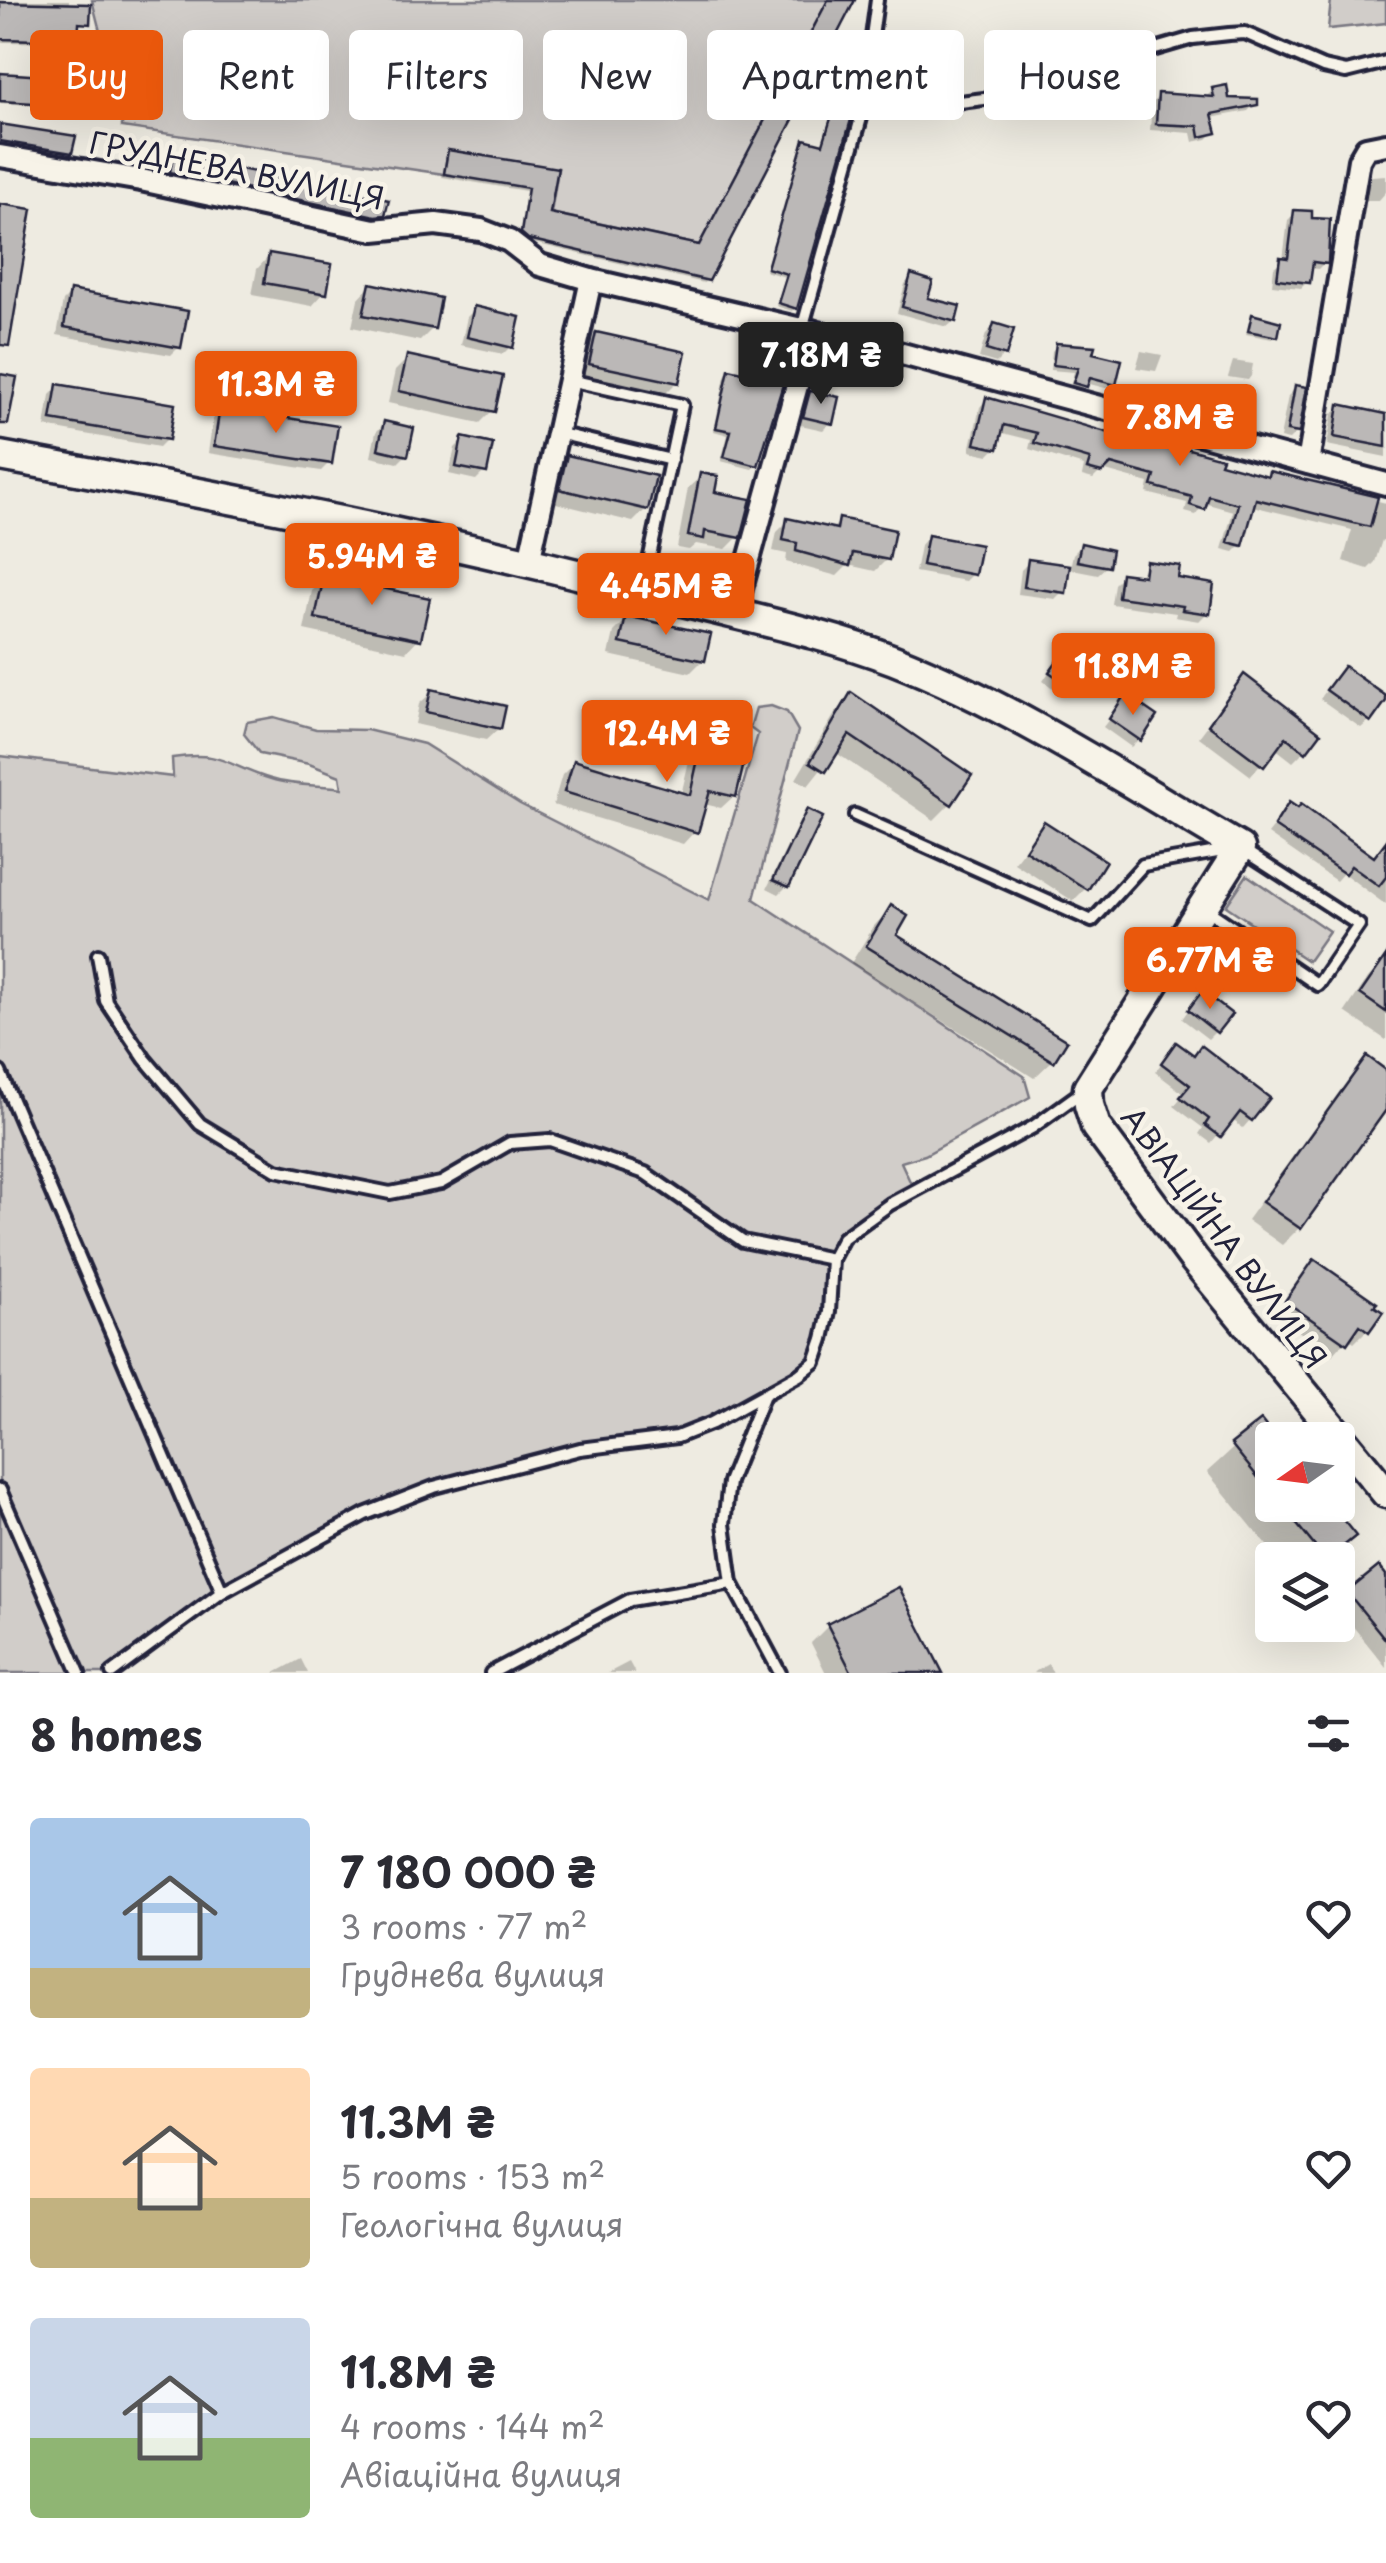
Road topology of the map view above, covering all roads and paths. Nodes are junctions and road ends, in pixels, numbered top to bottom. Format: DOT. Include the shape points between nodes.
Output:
graph roads {
  1 [pos="878,0"];
  2 [pos="874,30"];
  3 [pos="1386,62"];
  4 [pos="964,102"];
  5 [pos="860,120"];
  6 [pos="1378,145"];
  7 [pos="0,156"];
  8 [pos="592,280"];
  9 [pos="807,330"];
  10 [pos="569,380"];
  11 [pos="558,433"];
  12 [pos="0,456"];
  13 [pos="671,460"];
  14 [pos="1308,463"];
  15 [pos="1386,484"];
  16 [pos="529,561"];
  17 [pos="643,590"];
  18 [pos="734,614"];
  19 [pos="855,815"];
  20 [pos="1240,848"];
  21 [pos="1203,908"];
  22 [pos="98,955"];
  23 [pos="0,1072"];
  24 [pos="1088,1088"];
  25 [pos="832,1260"];
  26 [pos="763,1396"];
  27 [pos="0,1490"];
  28 [pos="1386,1493"];
  29 [pos="732,1583"];
  30 [pos="222,1592"];
  31 [pos="79,1673"];
  32 [pos="112,1673"];
  33 [pos="492,1673"];
  34 [pos="780,1673"];
  1 -- 2 [label="lane"];
  3 -- 4 [label="lane" via="1346,72 1229,34 1124,53 1000,97"];
  5 -- 9 [label="lane"];
  6 -- 14 [label="street" via="1362,151 1359,160"];
  7 -- 8 [label="street, ГРУДНЕВА ВУЛИЦЯ" via="374,230 436,224 481,230 540,265"];
  8 -- 9 [label="street, ГРУДНЕВА ВУЛИЦЯ"];
  8 -- 10 [label="street"];
  9 -- 14 [label="street, ГРУДНЕВА ВУЛИЦЯ"];
  9 -- 18 [label="street"];
  10 -- 11 [label="street"];
  10 -- 13 [label="lane" via="682,405"];
  11 -- 13 [label="lane"];
  11 -- 16 [label="street"];
  12 -- 16 [label="street"];
  13 -- 17 [label="lane"];
  14 -- 15 [label="street, ГРУДНЕВА ВУЛИЦЯ"];
  16 -- 17 [label="street"];
  17 -- 18 [label="street"];
  18 -- 20 [label="street" via="893,660 1006,710"];
  19 -- 20 [label="lane" via="1092,921 1142,865"];
  20 -- 21 [label="street, АВІАЦІЙНА ВУЛИЦЯ"];
  20 -- 21 [label="lane" via="1359,925 1318,985"];
  21 -- 24 [label="street, АВІАЦІЙНА ВУЛИЦЯ"];
  22 -- 25 [label="lane" via="106,1002 144,1059 200,1124 276,1170 390,1194 441,1183 510,1143 550,1140 644,1173 743,1241"];
  23 -- 30 [label="lane"];
  24 -- 25 [label="lane" via="1033,1127 890,1204 844,1238"];
  24 -- 28 [label="street, АВІАЦІЙНА ВУЛИЦЯ" via="1096,1126 1193,1258"];
  25 -- 26 [label="lane" via="829,1312 815,1362"];
  26 -- 29 [label="lane" via="730,1482 724,1524"];
  26 -- 30 [label="lane" via="678,1436 580,1448 434,1488 365,1514"];
  27 -- 31 [label="lane"];
  29 -- 33 [label="lane" via="630,1600"];
  29 -- 34 [label="lane"];
  30 -- 32 [label="lane"];
}
